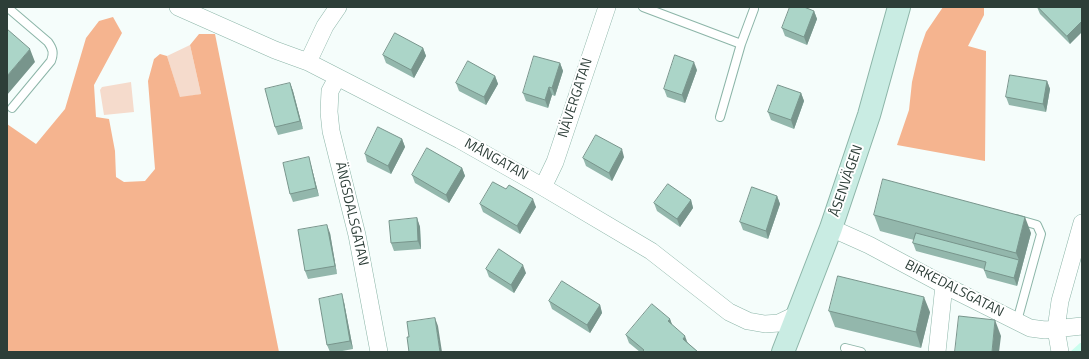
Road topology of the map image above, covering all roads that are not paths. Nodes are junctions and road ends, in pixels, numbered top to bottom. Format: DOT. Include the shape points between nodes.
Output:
graph roads {
  1 [pos="7,7"];
  2 [pos="178,7"];
  3 [pos="338,7"];
  4 [pos="607,7"];
  5 [pos="643,7"];
  6 [pos="899,7"];
  7 [pos="754,9"];
  8 [pos="741,44"];
  9 [pos="308,62"];
  10 [pos="337,78"];
  11 [pos="12,108"];
  12 [pos="720,117"];
  13 [pos="543,187"];
  14 [pos="1007,217"];
  15 [pos="1082,222"];
  16 [pos="831,228"];
  17 [pos="944,285"];
  18 [pos="798,314"];
  19 [pos="1017,321"];
  20 [pos="1082,326"];
  21 [pos="1056,329"];
  22 [pos="845,348"];
  23 [pos="379,352"];
  24 [pos="783,352"];
  25 [pos="861,352"];
  26 [pos="937,352"];
  27 [pos="1060,352"];
  1 -- 11 [label="lane" via="48,42 54,54"];
  2 -- 9 [label="street, MÅNGATAN"];
  3 -- 9 [label="street" via="325,26"];
  4 -- 13 [label="street, NÄVERGATAN" via="555,162"];
  5 -- 8 [label="lane"];
  6 -- 16 [label="street, ÅSENVÄGEN" via="869,116"];
  7 -- 8 [label="lane"];
  8 -- 12 [label="lane"];
  9 -- 10 [label="street, MÅNGATAN"];
  10 -- 13 [label="street, MÅNGATAN" via="460,140"];
  10 -- 23 [label="street, ÄNGSDALSGATAN" via="330,91 328,112 357,235"];
  13 -- 18 [label="street, MÅNGATAN" via="651,251 729,312 748,321 765,324 780,324"];
  14 -- 19 [label="lane" via="1037,225 1041,234"];
  15 -- 21 [label="street" via="1060,301"];
  16 -- 17 [label="street, BIRKEDALSGATAN"];
  16 -- 18 [label="street, ÅSENVÄGEN"];
  17 -- 19 [label="street, BIRKEDALSGATAN"];
  17 -- 26 [label="street"];
  18 -- 24 [label="street, ÅSENVÄGEN"];
  19 -- 21 [label="street, BIRKEDALSGATAN" via="1030,328"];
  20 -- 21 [label="street, BIRKEDALSGATAN"];
  21 -- 27 [label="street"];
  22 -- 25 [label="lane"];
}
